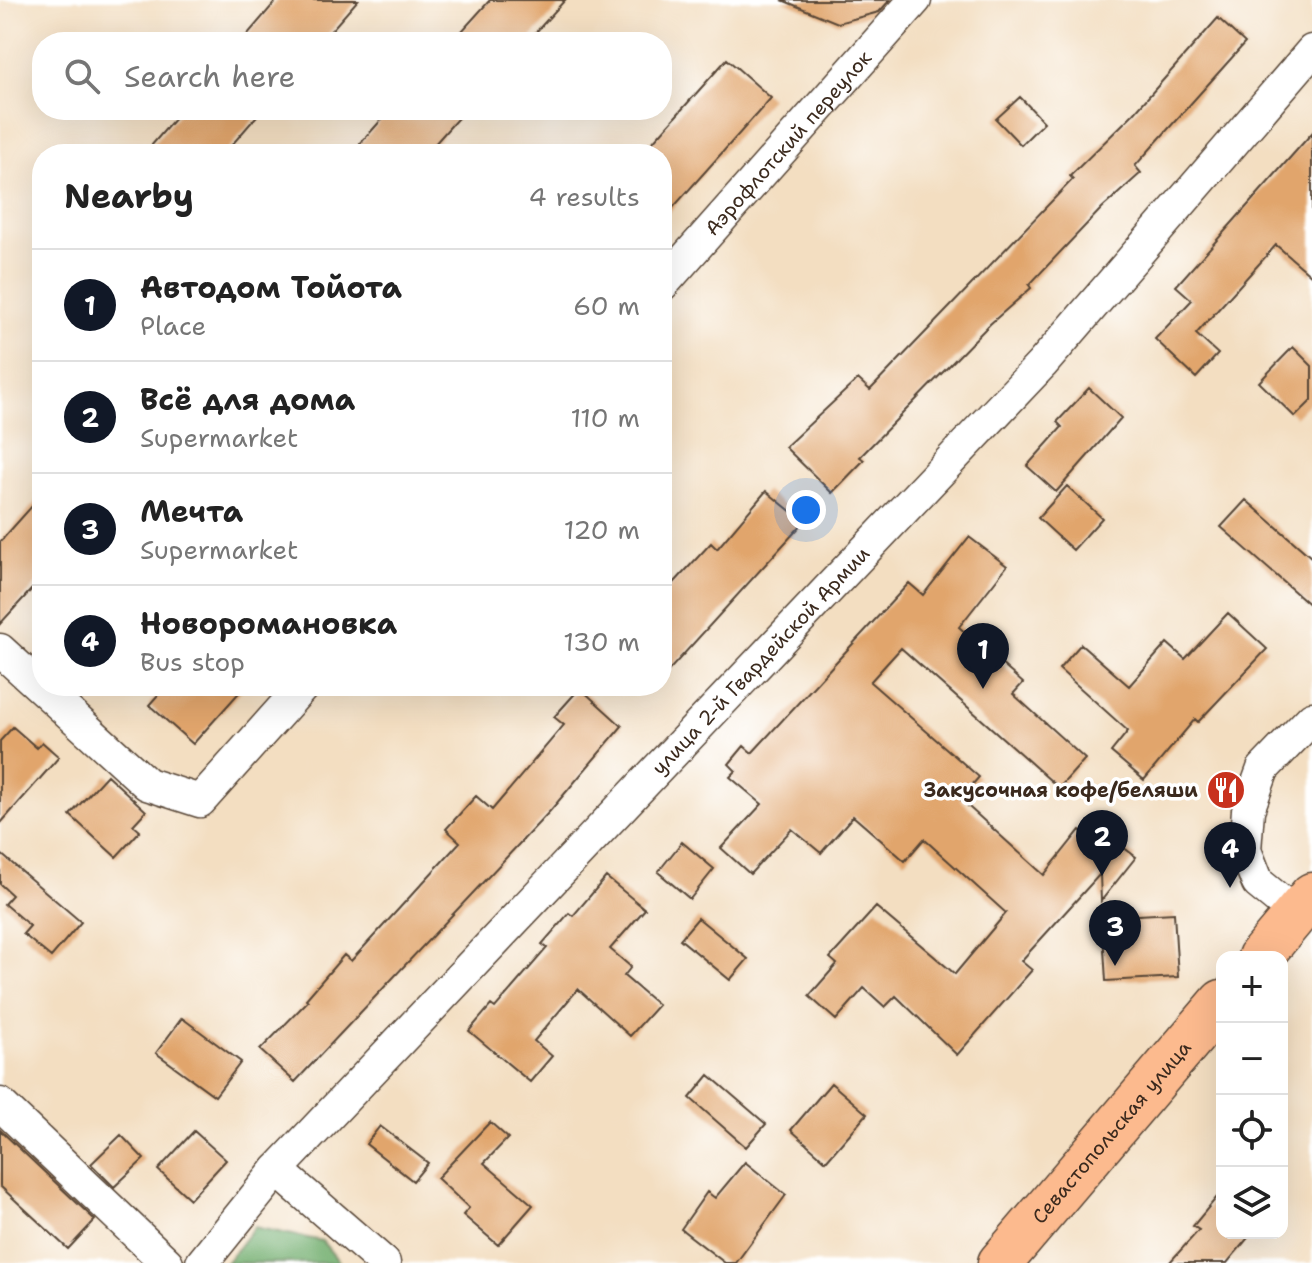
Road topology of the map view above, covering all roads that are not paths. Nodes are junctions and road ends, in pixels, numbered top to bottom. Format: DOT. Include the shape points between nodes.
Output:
graph roads {
  1 [pos="915,0"];
  2 [pos="1312,51"];
  3 [pos="672,274"];
  4 [pos="0,650"];
  5 [pos="32,679"];
  6 [pos="50,696"];
  7 [pos="294,696"];
  8 [pos="1312,718"];
  9 [pos="1304,905"];
  10 [pos="1265,951"];
  11 [pos="1216,1009"];
  12 [pos="0,1104"];
  13 [pos="277,1170"];
  14 [pos="167,1263"];
  15 [pos="202,1263"];
  16 [pos="384,1263"];
  17 [pos="1000,1263"];
  1 -- 3 [label="street, Аэрофлотский переулок"];
  2 -- 13 [label="street, улица 2-й Гвардейской Армии" via="1042,364"];
  4 -- 5 [label="street"];
  6 -- 7 [label="street" via="147,784 200,801"];
  8 -- 9 [label="street" via="1263,769 1248,810 1245,850 1258,883"];
  9 -- 10 [label="main road"];
  11 -- 17 [label="main road, Севастопольская улица"];
  12 -- 14 [label="street"];
  13 -- 15 [label="street, улица 2-й Гвардейской Армии"];
  13 -- 16 [label="street"];
}
